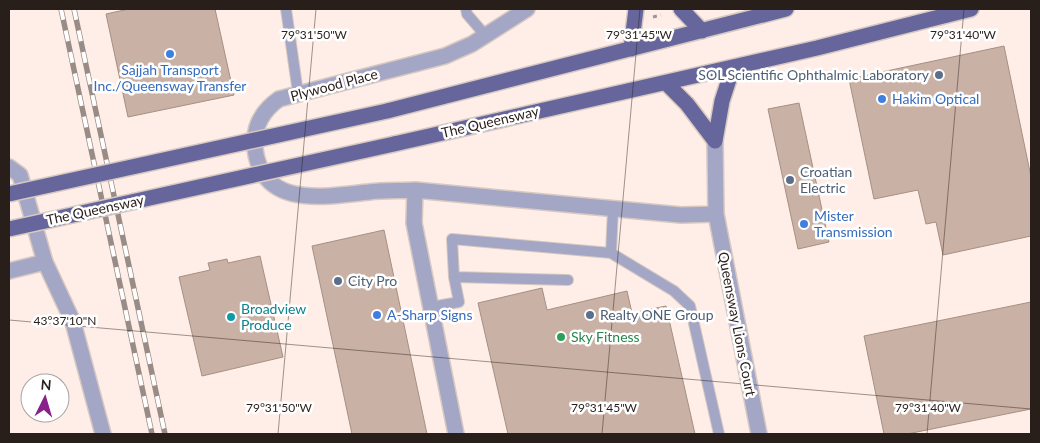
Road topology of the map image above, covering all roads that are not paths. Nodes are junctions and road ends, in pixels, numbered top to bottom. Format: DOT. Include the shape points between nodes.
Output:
graph roads {
  1 [pos="286,9"];
  2 [pos="466,9"];
  3 [pos="527,9"];
  4 [pos="636,9"];
  5 [pos="681,9"];
  6 [pos="786,9"];
  7 [pos="970,9"];
  8 [pos="702,31"];
  9 [pos="485,35"];
  10 [pos="631,49"];
  11 [pos="733,67"];
  12 [pos="666,82"];
  13 [pos="298,93"];
  14 [pos="715,141"];
  15 [pos="9,167"];
  16 [pos="415,190"];
  17 [pos="9,194"];
  18 [pos="613,209"];
  19 [pos="716,214"];
  20 [pos="9,229"];
  21 [pos="611,253"];
  22 [pos="45,262"];
  23 [pos="9,270"];
  24 [pos="454,277"];
  25 [pos="568,280"];
  26 [pos="431,307"];
  27 [pos="102,434"];
  28 [pos="456,434"];
  29 [pos="719,434"];
  30 [pos="760,434"];
  1 -- 13 [label="lane"];
  2 -- 9 [label="lane"];
  3 -- 9 [label="street, Plywood Place"];
  4 -- 10 [label="main road"];
  5 -- 8 [label="main road"];
  6 -- 8 [label="main road"];
  7 -- 11 [label="main road, The Queensway"];
  8 -- 10 [label="main road"];
  9 -- 13 [label="street, Plywood Place" via="444,56"];
  10 -- 17 [label="main road, bridge" via="387,111"];
  11 -- 12 [label="main road, The Queensway"];
  11 -- 14 [label="main road" via="722,101"];
  12 -- 14 [label="main road"];
  12 -- 20 [label="main road, The Queensway, bridge"];
  13 -- 16 [label="street, Plywood Place" via="278,99 269,106 256,129 256,156 269,180 279,188 305,197"];
  14 -- 19 [label="street"];
  15 -- 22 [label="street" via="20,175"];
  16 -- 18 [label="street, Plywood Place"];
  16 -- 26 [label="street" via="414,223"];
  18 -- 19 [label="street, Plywood Place" via="681,215"];
  18 -- 21 [label="lane"];
  19 -- 30 [label="street, Queensway Lions Court"];
  21 -- 24 [label="lane" via="452,239"];
  21 -- 29 [label="lane" via="674,291 690,306"];
  22 -- 23 [label="street"];
  22 -- 27 [label="street" via="73,322"];
  24 -- 25 [label="lane"];
  24 -- 26 [label="lane" via="459,302"];
  26 -- 28 [label="street"];
}
